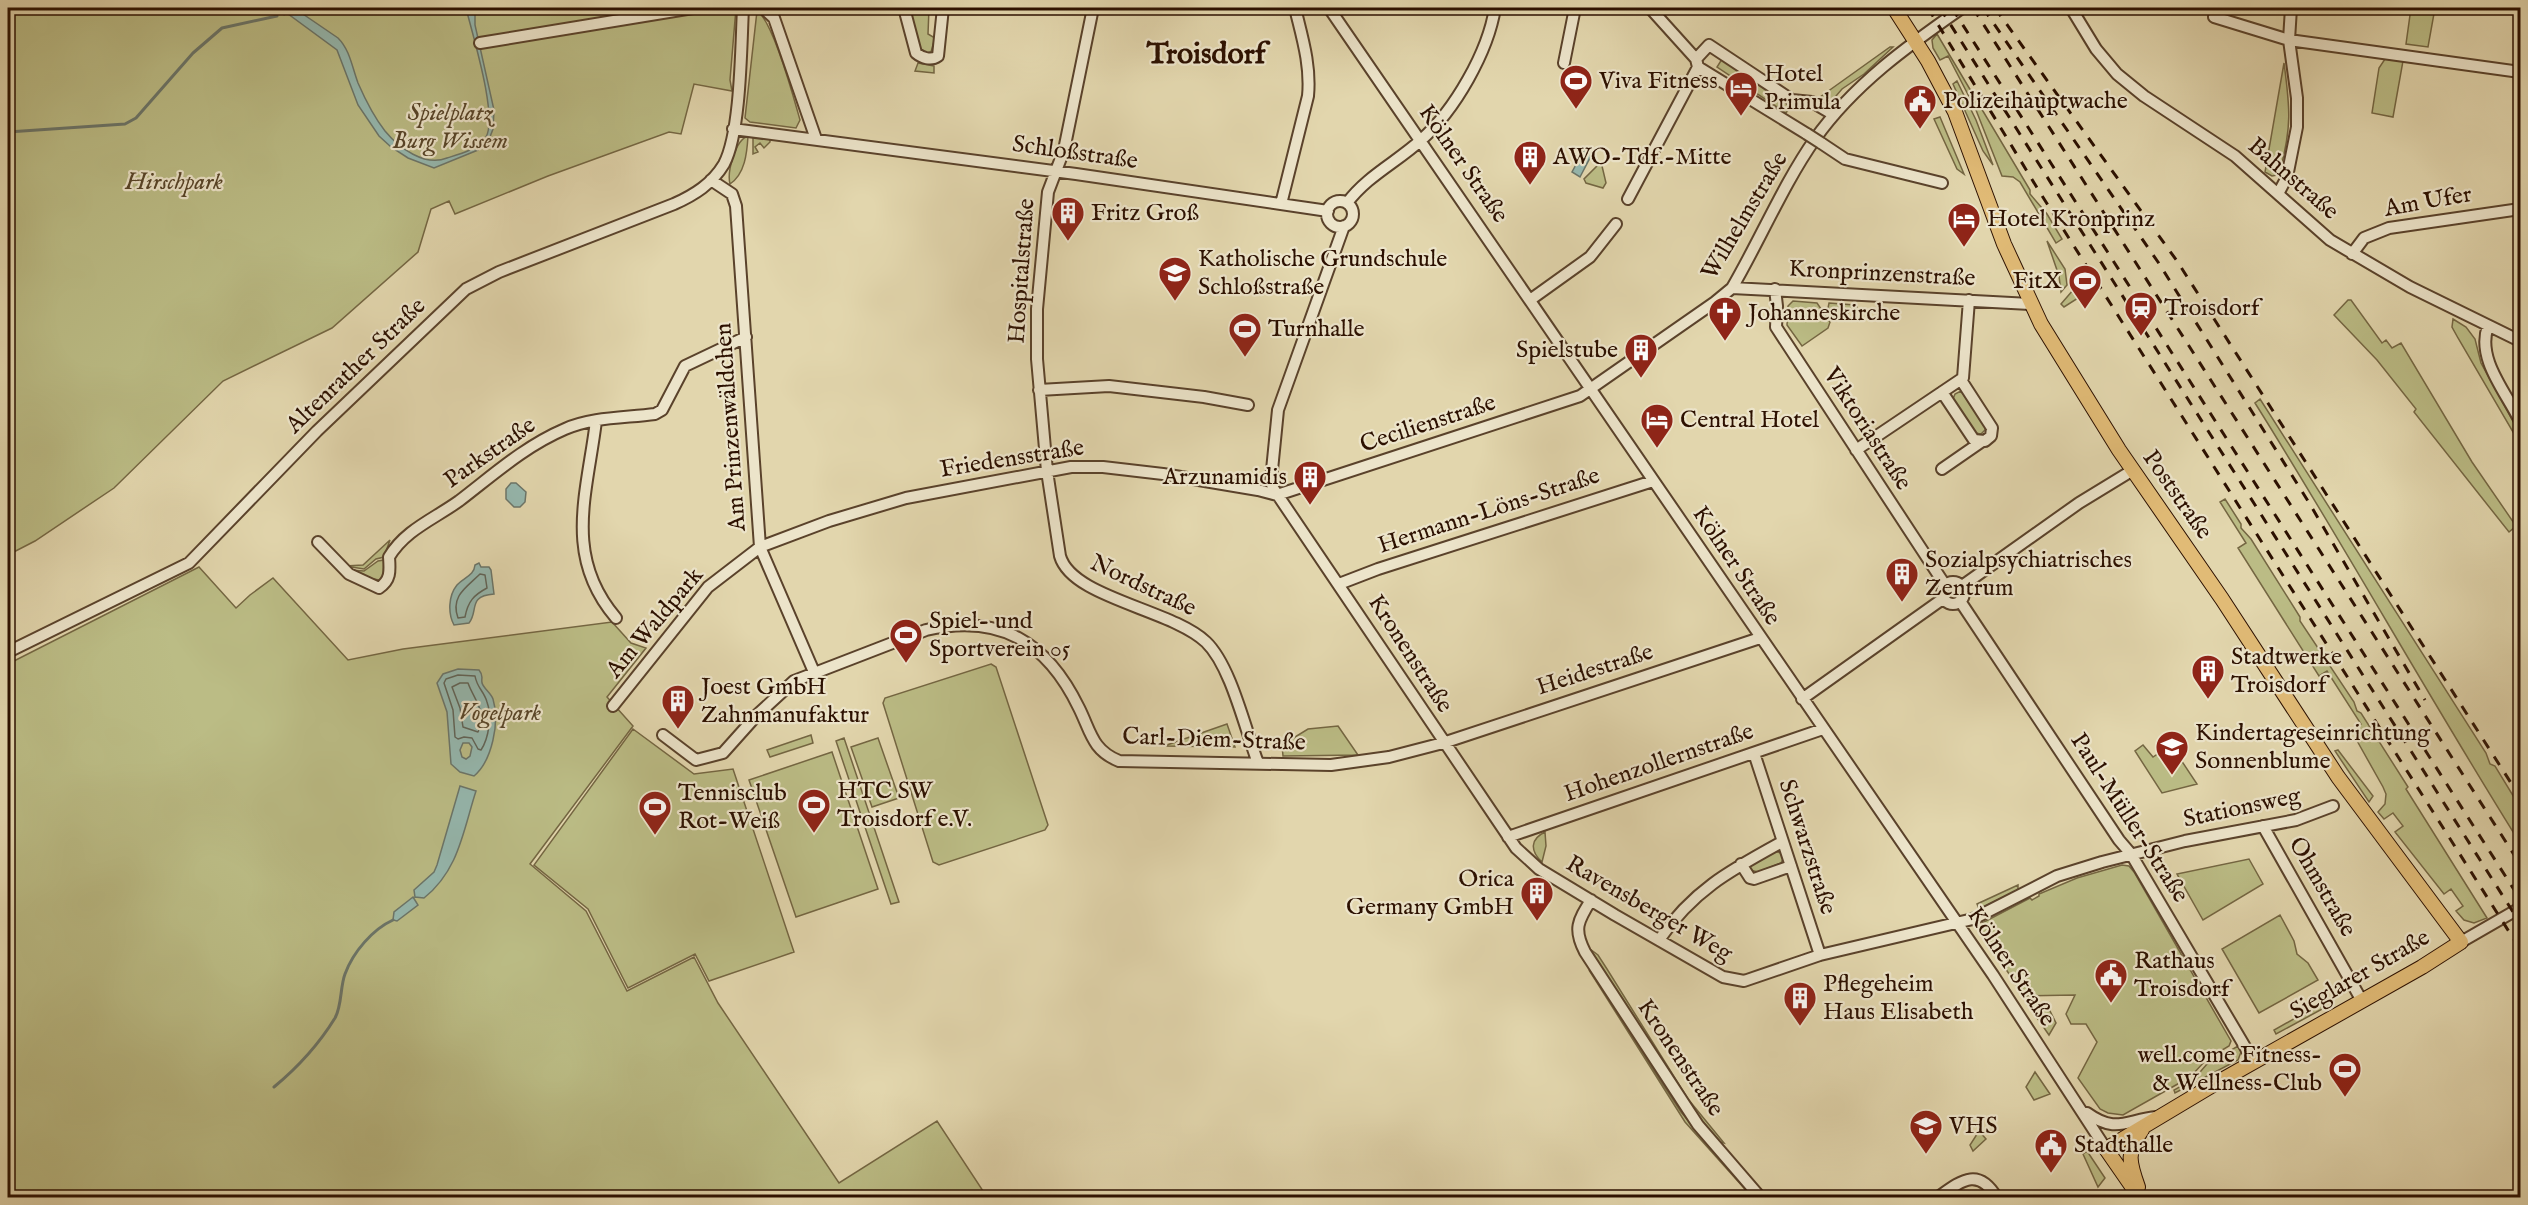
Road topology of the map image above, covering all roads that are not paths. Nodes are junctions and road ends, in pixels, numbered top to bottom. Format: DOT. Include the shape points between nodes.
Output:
graph roads {
  1 [pos="693,8"];
  2 [pos="743,8"];
  3 [pos="763,8"];
  4 [pos="904,8"];
  5 [pos="943,8"];
  6 [pos="1093,8"];
  7 [pos="1295,8"];
  8 [pos="1329,8"];
  9 [pos="1495,8"];
  10 [pos="1575,8"];
  11 [pos="1650,8"];
  12 [pos="1894,8"];
  13 [pos="1962,8"];
  14 [pos="2072,8"];
  15 [pos="2291,8"];
  16 [pos="2214,17"];
  17 [pos="2289,40"];
  18 [pos="1915,41"];
  19 [pos="480,43"];
  20 [pos="1566,59"];
  21 [pos="1697,63"];
  22 [pos="2520,72"];
  23 [pos="1834,115"];
  24 [pos="733,129"];
  25 [pos="816,139"];
  26 [pos="1421,140"];
  27 [pos="1056,171"];
  28 [pos="711,180"];
  29 [pos="1942,183"];
  30 [pos="2278,194"];
  31 [pos="1628,199"];
  32 [pos="1347,203"];
  33 [pos="1281,204"];
  34 [pos="2520,209"];
  35 [pos="1328,211"];
  36 [pos="1616,224"];
  37 [pos="1344,226"];
  38 [pos="2352,254"];
  39 [pos="1732,288"];
  40 [pos="1775,289"];
  41 [pos="1530,300"];
  42 [pos="1969,300"];
  43 [pos="2030,304"];
  44 [pos="2488,326"];
  45 [pos="746,337"];
  46 [pos="2520,341"];
  47 [pos="1961,380"];
  48 [pos="1039,390"];
  49 [pos="1591,390"];
  50 [pos="1942,392"];
  51 [pos="1248,405"];
  52 [pos="596,421"];
  53 [pos="2520,421"];
  54 [pos="1981,442"];
  55 [pos="1856,450"];
  56 [pos="1942,469"];
  57 [pos="2133,470"];
  58 [pos="1047,471"];
  59 [pos="1653,481"];
  60 [pos="1277,495"];
  61 [pos="318,542"];
  62 [pos="760,547"];
  63 [pos="1339,584"];
  64 [pos="1945,585"];
  65 [pos="1962,586"];
  66 [pos="1944,598"];
  67 [pos="1960,601"];
  68 [pos="616,618"];
  69 [pos="1760,638"];
  70 [pos="8,652"];
  71 [pos="814,672"];
  72 [pos="1802,699"];
  73 [pos="613,706"];
  74 [pos="1823,729"];
  75 [pos="663,735"];
  76 [pos="1443,743"];
  77 [pos="1754,753"];
  78 [pos="1258,763"];
  79 [pos="2333,806"];
  80 [pos="2263,826"];
  81 [pos="1508,837"];
  82 [pos="1782,842"];
  83 [pos="2132,855"];
  84 [pos="1741,864"];
  85 [pos="1791,866"];
  86 [pos="1591,900"];
  87 [pos="2520,908"];
  88 [pos="1957,924"];
  89 [pos="1659,940"];
  90 [pos="2461,942"];
  91 [pos="1820,955"];
  92 [pos="2362,1001"];
  93 [pos="2254,1062"];
  94 [pos="2079,1108"];
  95 [pos="2159,1117"];
  96 [pos="2145,1126"];
  97 [pos="2106,1149"];
  98 [pos="1761,1197"];
  99 [pos="1937,1197"];
  100 [pos="1997,1197"];
  101 [pos="2141,1197"];
  1 -- 19 [label="street"];
  2 -- 24 [label="street, Altenrather Straße"];
  3 -- 25 [label="street" via="774,18"];
  4 -- 5 [label="street" via="916,53 933,59 938,56"];
  6 -- 27 [label="street, Hospitalstraße" via="1064,150"];
  7 -- 33 [label="street" via="1309,68 1308,96"];
  8 -- 26 [label="street, Kölner Straße"];
  9 -- 26 [label="street" via="1472,72"];
  10 -- 20 [label="street"];
  11 -- 21 [label="street"];
  12 -- 18 [label="main road, Poststraße"];
  13 -- 18 [label="street, Wilhelmstraße"];
  14 -- 30 [label="street, Bahnstraße" via="2096,49 2117,74 2235,156"];
  15 -- 17 [label="street"];
  16 -- 17 [label="street"];
  17 -- 22 [label="street"];
  17 -- 30 [label="street" via="2297,128 2287,177"];
  18 -- 23 [label="street, Wilhelmstraße"];
  18 -- 43 [label="main road, Poststraße" via="1955,112"];
  21 -- 23 [label="street" via="1709,45 1792,100 1812,102"];
  21 -- 29 [label="street, bridge" via="1845,159"];
  21 -- 31 [label="street"];
  23 -- 39 [label="street, Wilhelmstraße" via="1813,142"];
  24 -- 25 [label="street, Schloßstraße"];
  24 -- 28 [label="street, Altenrather Straße" via="728,156"];
  25 -- 27 [label="street, Schloßstraße"];
  26 -- 32 [label="street" via="1370,178"];
  26 -- 41 [label="street, Kölner Straße"];
  27 -- 33 [label="street, Schloßstraße"];
  27 -- 48 [label="street, Hospitalstraße" via="1048,192 1041,254 1036,340"];
  28 -- 45 [label="street, Am Prinzenwäldchen" via="732,194 736,206"];
  28 -- 70 [label="street, Altenrather Straße" via="674,204 499,272 466,289 317,431 189,563"];
  30 -- 38 [label="street, Bahnstraße"];
  32 -- 35 [label="street" via="1333,203"];
  32 -- 37 [label="street" via="1353,218"];
  33 -- 35 [label="street, Schloßstraße"];
  34 -- 38 [label="street, Am Ufer" via="2389,228 2364,238"];
  35 -- 37 [label="street" via="1332,224"];
  36 -- 41 [label="street" via="1590,256"];
  37 -- 60 [label="street" via="1278,410 1270,480"];
  38 -- 44 [label="street, Bahnstraße"];
  39 -- 40 [label="street, Kronprinzenstraße"];
  39 -- 49 [label="street, Wilhelmstraße"];
  40 -- 42 [label="street, Kronprinzenstraße"];
  40 -- 55 [label="street, Viktoriastraße" via="1776,327"];
  41 -- 49 [label="street, Kölner Straße"];
  42 -- 43 [label="street, Kronprinzenstraße"];
  42 -- 47 [label="street"];
  43 -- 57 [label="main road, Poststraße"];
  44 -- 46 [label="street, Bahnstraße"];
  44 -- 53 [label="street" via="2484,345 2487,360"];
  45 -- 52 [label="street, Parkstraße" via="685,366 662,410"];
  45 -- 62 [label="street, Am Prinzenwäldchen"];
  47 -- 50 [label="street"];
  47 -- 54 [label="street" via="1992,428 1989,439"];
  48 -- 51 [label="street" via="1110,386"];
  48 -- 58 [label="street, Hospitalstraße"];
  49 -- 59 [label="street, Kölner Straße"];
  49 -- 60 [label="street, Cecilienstraße"];
  50 -- 54 [label="street" via="1974,440"];
  50 -- 55 [label="street"];
  52 -- 61 [label="street, Parkstraße" via="565,429 519,454 457,502 407,534 389,557 390,574 379,588 348,574"];
  52 -- 68 [label="street" via="582,534 591,580"];
  54 -- 56 [label="street"];
  55 -- 64 [label="street, Viktoriastraße"];
  57 -- 65 [label="street" via="2079,503"];
  57 -- 90 [label="main road, Poststraße" via="2338,777"];
  58 -- 60 [label="street, Friedensstraße" via="1071,467 1120,468"];
  58 -- 62 [label="street, Friedensstraße" via="894,501"];
  58 -- 78 [label="street, Nordstraße" via="1060,556 1066,570 1086,585 1179,622 1205,641 1224,670"];
  59 -- 63 [label="street, Hermann-Löns-Straße"];
  59 -- 69 [label="street, Kölner Straße"];
  60 -- 63 [label="street, Kronenstraße"];
  62 -- 71 [label="street, Am Prinzenwäldchen"];
  62 -- 73 [label="street, Am Waldpark" via="698,597"];
  63 -- 76 [label="street, Kronenstraße"];
  64 -- 65 [label="street" via="1955,582"];
  64 -- 66 [label="street"];
  65 -- 67 [label="street" via="1964,594"];
  66 -- 67 [label="street" via="1951,604"];
  66 -- 72 [label="street"];
  67 -- 83 [label="street, Paul-Müller-Straße"];
  69 -- 72 [label="street, Kölner Straße"];
  69 -- 76 [label="street, Heidestraße"];
  71 -- 75 [label="street, Carl-Diem-Straße" via="781,691 723,753 696,760"];
  71 -- 78 [label="street, Carl-Diem-Straße" via="941,627 972,625 997,629 1022,638 1052,664 1066,681 1098,749 1109,757 1143,763"];
  72 -- 74 [label="street, Kölner Straße"];
  74 -- 77 [label="street, Hohenzollernstraße"];
  74 -- 88 [label="street, Kölner Straße"];
  76 -- 78 [label="street, Carl-Diem-Straße" via="1353,764"];
  76 -- 81 [label="street, Kronenstraße"];
  77 -- 81 [label="street, Hohenzollernstraße"];
  77 -- 82 [label="street, Schwarzstraße"];
  79 -- 80 [label="street, Stationsweg"];
  80 -- 83 [label="street, Stationsweg"];
  80 -- 92 [label="street, Ohmstraße"];
  81 -- 86 [label="street, Ravensberger Weg" via="1539,869"];
  82 -- 84 [label="street"];
  82 -- 85 [label="street, Schwarzstraße"];
  83 -- 88 [label="street, Stationsweg" via="2057,876"];
  83 -- 93 [label="street, Paul-Müller-Straße"];
  84 -- 85 [label="street" via="1754,879"];
  84 -- 89 [label="street" via="1686,905"];
  85 -- 91 [label="street, Schwarzstraße"];
  86 -- 89 [label="street, Ravensberger Weg"];
  86 -- 98 [label="street, Kronenstraße" via="1577,929 1585,952 1698,1125"];
  87 -- 90 [label="street, Sieglarer Straße"];
  88 -- 91 [label="street, Ravensberger Weg"];
  88 -- 94 [label="street, Kölner Straße"];
  89 -- 91 [label="street, Ravensberger Weg" via="1734,981"];
  90 -- 92 [label="main road, Sieglarer Straße"];
  92 -- 93 [label="main road, Sieglarer Straße"];
  93 -- 95 [label="main road, Sieglarer Straße"];
  94 -- 95 [label="street, Sieglarer Straße" via="2098,1121 2122,1126"];
  94 -- 97 [label="street, Kölner Straße"];
  95 -- 96 [label="main road, Sieglarer Straße"];
  96 -- 97 [label="main road, Sieglarer Straße"];
  96 -- 101 [label="main road" via="2130,1154"];
  97 -- 101 [label="main road"];
  99 -- 100 [label="street" via="1975,1178 1985,1181"];
}
